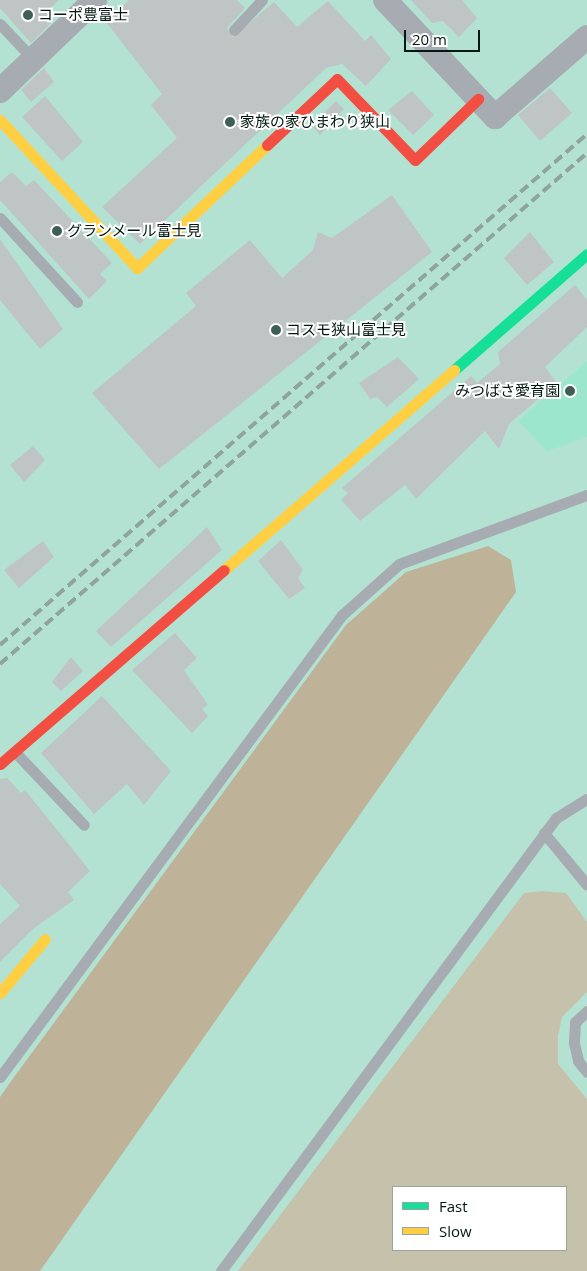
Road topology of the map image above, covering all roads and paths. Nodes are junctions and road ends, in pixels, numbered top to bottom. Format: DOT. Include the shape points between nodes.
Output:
graph roads {
  1 [pos="95,0"];
  2 [pos="262,0"];
  3 [pos="385,0"];
  4 [pos="0,24"];
  5 [pos="234,30"];
  6 [pos="587,37"];
  7 [pos="33,60"];
  8 [pos="0,91"];
  9 [pos="478,99"];
  10 [pos="0,120"];
  11 [pos="0,218"];
  12 [pos="587,254"];
  13 [pos="78,302"];
  14 [pos="587,495"];
  15 [pos="15,752"];
  16 [pos="0,764"];
  17 [pos="587,799"];
  18 [pos="84,825"];
  19 [pos="544,833"];
  20 [pos="587,885"];
  21 [pos="45,938"];
  22 [pos="0,993"];
  23 [pos="587,1011"];
  24 [pos="587,1072"];
  25 [pos="0,1078"];
  26 [pos="221,1271"];
  1 -- 7 [label="street"];
  2 -- 5 [label="lane"];
  3 -- 9 [label="street"];
  4 -- 7 [label="lane"];
  6 -- 9 [label="street" via="496,117"];
  7 -- 8 [label="street"];
  9 -- 10 [label="street" via="415,160 337,79 137,268"];
  11 -- 13 [label="lane"];
  12 -- 15 [label="street"];
  14 -- 25 [label="lane" via="399,564 342,615"];
  15 -- 16 [label="street"];
  15 -- 18 [label="lane"];
  17 -- 19 [label="lane" via="556,818"];
  19 -- 20 [label="lane"];
  19 -- 26 [label="lane"];
  21 -- 22 [label="street"];
  23 -- 24 [label="lane" via="575,1022 574,1043 578,1061"];
}
